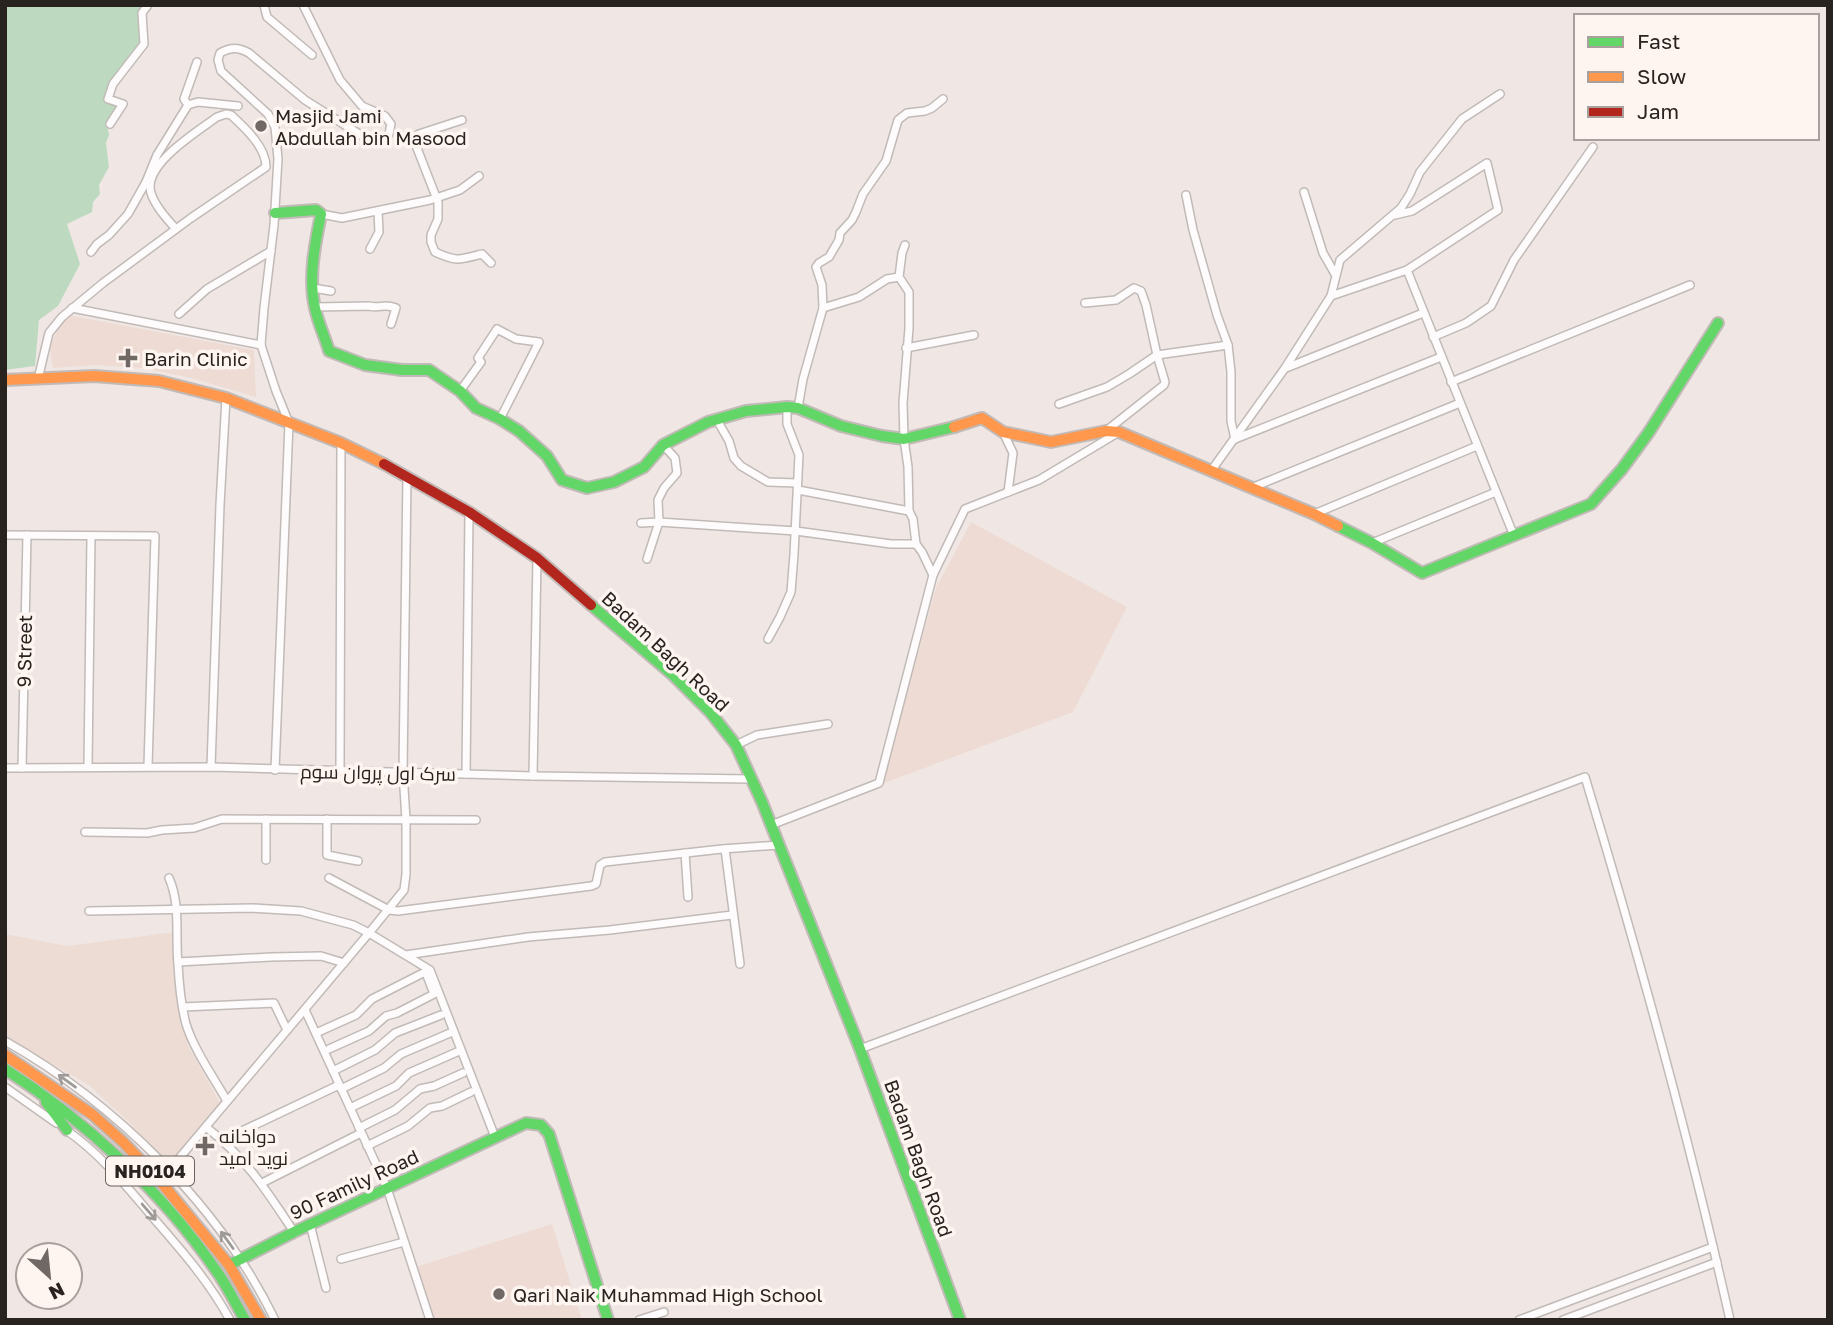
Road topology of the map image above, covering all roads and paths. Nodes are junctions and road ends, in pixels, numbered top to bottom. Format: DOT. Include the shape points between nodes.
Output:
graph roads {
  1 [pos="148,5"];
  2 [pos="264,5"];
  3 [pos="303,5"];
  4 [pos="312,55"];
  5 [pos="197,62"];
  6 [pos="1500,94"];
  7 [pos="943,99"];
  8 [pos="188,105"];
  9 [pos="238,106"];
  10 [pos="462,120"];
  11 [pos="110,124"];
  12 [pos="1594,147"];
  13 [pos="479,176"];
  14 [pos="1304,192"];
  15 [pos="1186,195"];
  16 [pos="436,197"];
  17 [pos="378,211"];
  18 [pos="275,214"];
  19 [pos="321,214"];
  20 [pos="1391,216"];
  21 [pos="176,229"];
  22 [pos="905,245"];
  23 [pos="370,249"];
  24 [pos="271,251"];
  25 [pos="91,252"];
  26 [pos="491,263"];
  27 [pos="1407,270"];
  28 [pos="1335,274"];
  29 [pos="899,277"];
  30 [pos="1690,285"];
  31 [pos="313,288"];
  32 [pos="331,291"];
  33 [pos="1331,296"];
  34 [pos="1085,303"];
  35 [pos="315,307"];
  36 [pos="72,308"];
  37 [pos="823,308"];
  38 [pos="1423,313"];
  39 [pos="179,314"];
  40 [pos="1718,323"];
  41 [pos="391,324"];
  42 [pos="974,335"];
  43 [pos="1433,337"];
  44 [pos="261,345"];
  45 [pos="1228,345"];
  46 [pos="906,348"];
  47 [pos="1157,355"];
  48 [pos="1441,357"];
  49 [pos="1285,368"];
  50 [pos="38,379"];
  51 [pos="5,380"];
  52 [pos="1451,382"];
  53 [pos="460,391"];
  54 [pos="226,398"];
  55 [pos="1460,403"];
  56 [pos="1059,404"];
  57 [pos="792,407"];
  58 [pos="500,419"];
  59 [pos="718,419"];
  60 [pos="289,423"];
  61 [pos="1107,431"];
  62 [pos="1003,432"];
  63 [pos="1119,432"];
  64 [pos="904,439"];
  65 [pos="1235,439"];
  66 [pos="341,443"];
  67 [pos="663,444"];
  68 [pos="1477,446"];
  69 [pos="1211,471"];
  70 [pos="407,476"];
  71 [pos="797,486"];
  72 [pos="1251,488"];
  73 [pos="1008,492"];
  74 [pos="1496,492"];
  75 [pos="909,511"];
  76 [pos="469,512"];
  77 [pos="1314,514"];
  78 [pos="659,522"];
  79 [pos="641,523"];
  80 [pos="796,531"];
  81 [pos="5,535"];
  82 [pos="27,535"];
  83 [pos="91,536"];
  84 [pos="1514,536"];
  85 [pos="1372,543"];
  86 [pos="916,544"];
  87 [pos="537,558"];
  88 [pos="647,559"];
  89 [pos="933,575"];
  90 [pos="768,639"];
  91 [pos="828,724"];
  92 [pos="736,745"];
  93 [pos="88,766"];
  94 [pos="148,766"];
  95 [pos="211,767"];
  96 [pos="5,768"];
  97 [pos="22,768"];
  98 [pos="275,770"];
  99 [pos="340,770"];
  100 [pos="403,772"];
  101 [pos="466,774"];
  102 [pos="533,776"];
  103 [pos="751,779"];
  104 [pos="266,819"];
  105 [pos="327,819"];
  106 [pos="406,820"];
  107 [pos="476,820"];
  108 [pos="771,825"];
  109 [pos="85,832"];
  110 [pos="779,845"];
  111 [pos="724,849"];
  112 [pos="685,853"];
  113 [pos="266,860"];
  114 [pos="358,861"];
  115 [pos="170,878"];
  116 [pos="329,878"];
  117 [pos="688,897"];
  118 [pos="176,908"];
  119 [pos="389,910"];
  120 [pos="89,911"];
  121 [pos="733,915"];
  122 [pos="369,933"];
  123 [pos="405,955"];
  124 [pos="178,962"];
  125 [pos="344,963"];
  126 [pos="740,964"];
  127 [pos="183,1007"];
  128 [pos="305,1010"];
  129 [pos="440,1015"];
  130 [pos="287,1030"];
  131 [pos="316,1033"];
  132 [pos="450,1033"];
  133 [pos="5,1041"];
  134 [pos="330,1049"];
  135 [pos="860,1049"];
  136 [pos="457,1052"];
  137 [pos="5,1055"];
  138 [pos="5,1069"];
  139 [pos="333,1071"];
  140 [pos="463,1073"];
  141 [pos="5,1087"];
  142 [pos="34,1087"];
  143 [pos="340,1087"];
  144 [pos="471,1092"];
  145 [pos="227,1101"];
  146 [pos="350,1108"];
  147 [pos="541,1125"];
  148 [pos="206,1128"];
  149 [pos="67,1130"];
  150 [pos="360,1130"];
  151 [pos="495,1137"];
  152 [pos="223,1140"];
  153 [pos="367,1146"];
  154 [pos="169,1170"];
  155 [pos="160,1181"];
  156 [pos="262,1182"];
  157 [pos="387,1188"];
  158 [pos="310,1224"];
  159 [pos="294,1232"];
  160 [pos="404,1242"];
  161 [pos="1713,1247"];
  162 [pos="240,1259"];
  163 [pos="341,1259"];
  164 [pos="1717,1262"];
  165 [pos="229,1265"];
  166 [pos="326,1288"];
  167 [pos="664,1312"];
  168 [pos="230,1320"];
  169 [pos="244,1320"];
  170 [pos="261,1320"];
  171 [pos="275,1320"];
  172 [pos="430,1320"];
  173 [pos="602,1320"];
  174 [pos="608,1320"];
  175 [pos="639,1320"];
  176 [pos="960,1320"];
  177 [pos="1519,1320"];
  178 [pos="1563,1320"];
  179 [pos="1730,1320"];
  1 -- 11 [label="street" via="142,13 144,44 113,84 108,99 123,104"];
  2 -- 4 [label="street" via="268,17"];
  3 -- 18 [label="street" via="340,80 362,106 385,116 391,124 382,141 372,142 305,100 249,53 229,48 220,54 221,71 268,114 275,127"];
  5 -- 8 [label="street" via="184,99"];
  6 -- 20 [label="street" via="1462,119"];
  7 -- 37 [label="street" via="932,108 907,113 898,120 886,160 829,257 816,267"];
  8 -- 9 [label="street"];
  8 -- 25 [label="street" via="128,214"];
  10 -- 16 [label="street" via="414,138"];
  12 -- 43 [label="street" via="1514,260 1492,306"];
  13 -- 16 [label="street" via="460,190"];
  14 -- 28 [label="street" via="1323,253"];
  15 -- 45 [label="street"];
  16 -- 17 [label="street"];
  16 -- 26 [label="street" via="438,219 430,242 435,252 457,260 482,254"];
  17 -- 19 [label="street" via="342,218"];
  17 -- 23 [label="street" via="379,232"];
  18 -- 19 [label="main road" via="316,210"];
  18 -- 24 [label="street"];
  19 -- 31 [label="main road" via="313,251"];
  20 -- 27 [label="street" via="1412,211 1487,163 1497,210"];
  20 -- 28 [label="street" via="1340,260"];
  21 -- 21 [label="street" via="150,190 156,170 168,154 217,117 231,115 256,143 265,167"];
  21 -- 36 [label="street"];
  22 -- 29 [label="street"];
  24 -- 39 [label="street" via="207,289"];
  24 -- 44 [label="street"];
  27 -- 33 [label="street"];
  27 -- 38 [label="street"];
  28 -- 33 [label="street"];
  29 -- 37 [label="street"];
  29 -- 46 [label="street" via="909,292"];
  30 -- 52 [label="street"];
  31 -- 32 [label="street"];
  31 -- 35 [label="main road"];
  33 -- 49 [label="street"];
  34 -- 47 [label="street" via="1116,299 1134,288 1141,291"];
  35 -- 41 [label="street" via="395,307"];
  35 -- 53 [label="main road" via="329,351 365,365 429,370"];
  36 -- 44 [label="street"];
  36 -- 50 [label="street" via="49,333"];
  37 -- 57 [label="street"];
  38 -- 43 [label="street"];
  38 -- 49 [label="street"];
  40 -- 84 [label="main road" via="1649,432 1594,501"];
  42 -- 46 [label="street"];
  43 -- 48 [label="street"];
  44 -- 60 [label="street"];
  45 -- 47 [label="street"];
  45 -- 65 [label="street"];
  46 -- 64 [label="street"];
  47 -- 56 [label="street" via="1107,387"];
  47 -- 61 [label="street" via="1164,385"];
  48 -- 52 [label="street"];
  48 -- 65 [label="street"];
  49 -- 65 [label="street"];
  50 -- 51 [label="main road, Badam Bagh Road"];
  50 -- 54 [label="main road, Badam Bagh Road" via="148,379"];
  52 -- 55 [label="street"];
  53 -- 58 [label="main road" via="476,408"];
  53 -- 58 [label="street" via="498,329 516,339 540,342"];
  54 -- 60 [label="main road, Badam Bagh Road"];
  54 -- 95 [label="street"];
  55 -- 68 [label="street"];
  55 -- 72 [label="street"];
  57 -- 59 [label="main road"];
  57 -- 64 [label="main road" via="841,426"];
  57 -- 71 [label="street" via="787,424 799,455"];
  58 -- 67 [label="main road" via="547,456 562,480 587,488 614,482 644,467"];
  59 -- 67 [label="main road"];
  59 -- 71 [label="street" via="741,466 768,482"];
  60 -- 66 [label="main road, Badam Bagh Road"];
  60 -- 98 [label="street"];
  61 -- 62 [label="main road" via="1051,442"];
  61 -- 63 [label="main road"];
  62 -- 64 [label="main road" via="982,418"];
  62 -- 73 [label="street" via="1013,453"];
  63 -- 69 [label="main road"];
  63 -- 73 [label="street" via="1039,480"];
  64 -- 75 [label="street"];
  65 -- 69 [label="street"];
  66 -- 70 [label="main road, Badam Bagh Road"];
  66 -- 99 [label="street"];
  67 -- 78 [label="street" via="675,458 677,472 659,500"];
  68 -- 74 [label="street"];
  68 -- 77 [label="street"];
  69 -- 72 [label="main road"];
  70 -- 76 [label="main road, Badam Bagh Road"];
  70 -- 100 [label="street"];
  71 -- 75 [label="street"];
  71 -- 80 [label="street"];
  72 -- 77 [label="main road"];
  73 -- 89 [label="street" via="965,509"];
  74 -- 84 [label="street"];
  74 -- 85 [label="street"];
  75 -- 86 [label="street"];
  76 -- 87 [label="main road, Badam Bagh Road"];
  76 -- 101 [label="street"];
  77 -- 85 [label="main road"];
  78 -- 79 [label="street"];
  78 -- 80 [label="street"];
  78 -- 88 [label="street"];
  80 -- 86 [label="street"];
  80 -- 90 [label="street" via="791,592"];
  81 -- 82 [label="street"];
  82 -- 83 [label="street"];
  82 -- 97 [label="street, 9 Street"];
  83 -- 93 [label="street"];
  83 -- 94 [label="street" via="155,536"];
  84 -- 85 [label="main road" via="1422,573"];
  86 -- 89 [label="street"];
  87 -- 92 [label="main road, Badam Bagh Road" via="673,676"];
  87 -- 102 [label="street"];
  89 -- 108 [label="street" via="879,783"];
  91 -- 92 [label="street" via="757,735"];
  92 -- 103 [label="main road, Badam Bagh Road"];
  93 -- 94 [label="street, سرک اول پروان سوم"];
  93 -- 97 [label="street, سرک اول پروان سوم"];
  94 -- 95 [label="street, سرک اول پروان سوم"];
  95 -- 98 [label="street, سرک اول پروان سوم"];
  96 -- 97 [label="street, سرک اول پروان سوم"];
  98 -- 99 [label="street, سرک اول پروان سوم"];
  99 -- 100 [label="street, سرک اول پروان سوم"];
  100 -- 101 [label="street, سرک اول پروان سوم"];
  100 -- 106 [label="street"];
  101 -- 102 [label="street, سرک اول پروان سوم"];
  102 -- 103 [label="street, سرک اول پروان سوم"];
  103 -- 108 [label="main road, Badam Bagh Road"];
  104 -- 105 [label="street"];
  104 -- 109 [label="street" via="222,819 194,828 147,833"];
  104 -- 113 [label="street"];
  105 -- 106 [label="street"];
  105 -- 114 [label="street" via="327,855"];
  106 -- 107 [label="street"];
  106 -- 119 [label="street" via="406,882"];
  108 -- 110 [label="main road, Badam Bagh Road"];
  110 -- 111 [label="street"];
  110 -- 135 [label="main road, Badam Bagh Road"];
  111 -- 112 [label="street"];
  111 -- 121 [label="street"];
  112 -- 117 [label="street"];
  112 -- 119 [label="street" via="602,863 596,884 591,886"];
  115 -- 118 [label="street"];
  116 -- 119 [label="street"];
  118 -- 120 [label="street"];
  118 -- 122 [label="street" via="301,911"];
  118 -- 124 [label="street"];
  119 -- 122 [label="street"];
  121 -- 123 [label="street"];
  121 -- 126 [label="street"];
  122 -- 123 [label="street"];
  122 -- 125 [label="street"];
  123 -- 151 [label="street" via="430,971"];
  124 -- 125 [label="street" via="321,956"];
  124 -- 127 [label="street"];
  125 -- 128 [label="street"];
  127 -- 130 [label="street" via="274,1003"];
  127 -- 145 [label="street" via="193,1041"];
  128 -- 130 [label="street"];
  128 -- 131 [label="street"];
  129 -- 139 [label="street" via="395,1033 375,1050"];
  130 -- 145 [label="street"];
  131 -- 134 [label="street" via="426,973 435,994"];
  131 -- 139 [label="street"];
  132 -- 143 [label="street"];
  154 -- 133 [label="street, one-way" via="108,1111 38,1059"];
  135 -- 161 [label="street" via="1585,777 1628,921"];
  135 -- 176 [label="main road, Badam Bagh Road"];
  136 -- 146 [label="street" via="409,1073 396,1086"];
  137 -- 155 [label="main road, NH0104" via="93,1115"];
  138 -- 142 [label="main road, NH0104"];
  139 -- 143 [label="street"];
  140 -- 150 [label="street" via="420,1089"];
  141 -- 149 [label="street"];
  142 -- 149 [label="main road"];
  142 -- 169 [label="main road, NH0104" via="86,1127 153,1193 216,1269"];
  143 -- 146 [label="street"];
  143 -- 152 [label="street"];
  144 -- 153 [label="street" via="430,1108 408,1126"];
  145 -- 148 [label="street"];
  146 -- 150 [label="street"];
  147 -- 151 [label="main road, 90 Family Road" via="526,1122"];
  147 -- 173 [label="main road"];
  147 -- 174 [label="main road" via="549,1134"];
  148 -- 152 [label="street"];
  148 -- 154 [label="street"];
  149 -- 168 [label="street, one-way" via="131,1191 198,1269"];
  150 -- 153 [label="street"];
  150 -- 156 [label="street"];
  151 -- 157 [label="main road, 90 Family Road"];
  152 -- 156 [label="street"];
  153 -- 157 [label="street"];
  154 -- 155 [label="street"];
  162 -- 154 [label="street, one-way"];
  155 -- 165 [label="main road, NH0104"];
  156 -- 159 [label="street"];
  157 -- 158 [label="main road, 90 Family Road"];
  157 -- 160 [label="street"];
  158 -- 159 [label="main road, 90 Family Road"];
  158 -- 166 [label="street"];
  159 -- 162 [label="main road, 90 Family Road"];
  160 -- 163 [label="street"];
  160 -- 172 [label="street"];
  161 -- 164 [label="street"];
  161 -- 177 [label="street"];
  162 -- 165 [label="main road, 90 Family Road"];
  162 -- 171 [label="street"];
  164 -- 178 [label="street"];
  164 -- 179 [label="street"];
  165 -- 170 [label="main road, NH0104"];
  167 -- 175 [label="street"];
}
